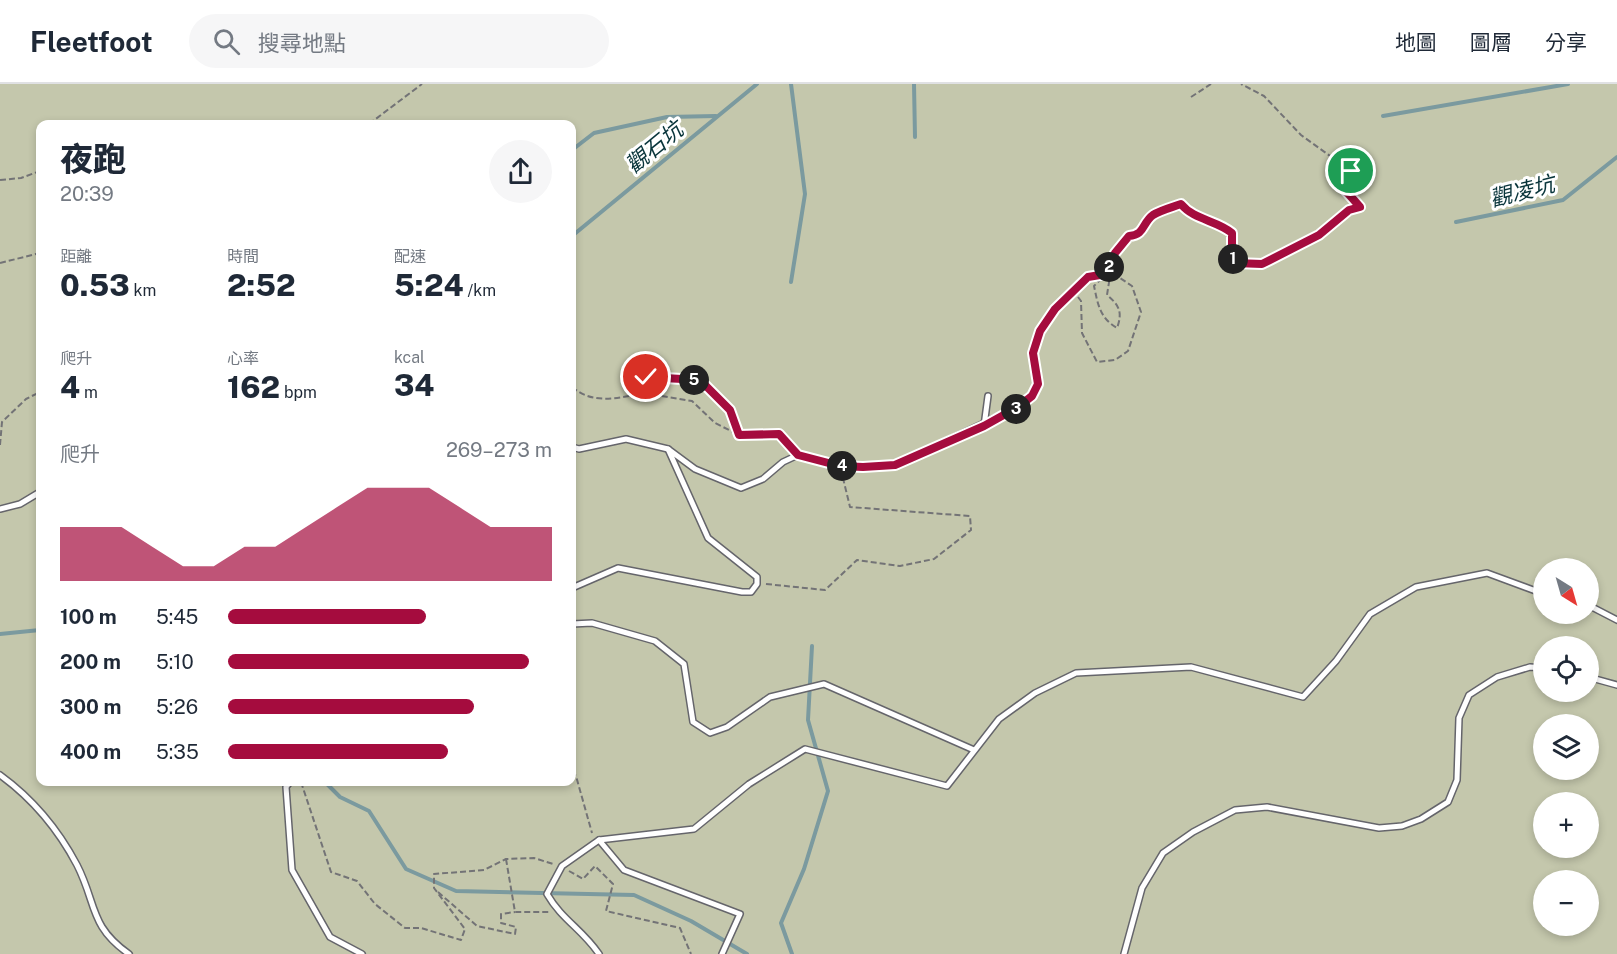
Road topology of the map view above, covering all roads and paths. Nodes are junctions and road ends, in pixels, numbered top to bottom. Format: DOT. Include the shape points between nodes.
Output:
graph roads {
  1 [pos="422,84"];
  2 [pos="1211,84"];
  3 [pos="1241,84"];
  4 [pos="1191,96"];
  5 [pos="374,120"];
  6 [pos="36,172"];
  7 [pos="0,180"];
  8 [pos="36,254"];
  9 [pos="0,263"];
  10 [pos="1110,276"];
  11 [pos="1088,277"];
  12 [pos="1102,278"];
  13 [pos="1072,291"];
  14 [pos="576,390"];
  15 [pos="644,393"];
  16 [pos="36,394"];
  17 [pos="988,396"];
  18 [pos="984,426"];
  19 [pos="739,435"];
  20 [pos="0,445"];
  21 [pos="576,448"];
  22 [pos="668,449"];
  23 [pos="798,455"];
  24 [pos="840,466"];
  25 [pos="36,494"];
  26 [pos="0,509"];
  27 [pos="757,584"];
  28 [pos="576,586"];
  29 [pos="1533,590"];
  30 [pos="1599,611"];
  31 [pos="1617,620"];
  32 [pos="576,624"];
  33 [pos="1533,667"];
  34 [pos="1599,680"];
  35 [pos="1617,685"];
  36 [pos="974,750"];
  37 [pos="0,775"];
  38 [pos="576,776"];
  39 [pos="286,786"];
  40 [pos="302,786"];
  41 [pos="596,841"];
  42 [pos="506,859"];
  43 [pos="562,866"];
  44 [pos="434,888"];
  45 [pos="515,912"];
  46 [pos="557,912"];
  47 [pos="129,954"];
  48 [pos="362,954"];
  49 [pos="599,954"];
  50 [pos="691,954"];
  51 [pos="722,954"];
  52 [pos="1124,954"];
  1 -- 5 [label="path"];
  2 -- 4 [label="path"];
  3 -- 11 [label="path" via="1264,96 1301,135 1351,171 1346,191 1360,207 1349,210 1319,235 1262,264 1235,263 1232,233 1188,212 1181,204 1155,214 1137,236 1129,236 1115,253 1106,274"];
  6 -- 7 [label="path"];
  8 -- 9 [label="path"];
  10 -- 12 [label="path"];
  10 -- 12 [label="path" via="1107,295 1118,304 1122,316 1117,328 1100,313 1094,286"];
  10 -- 13 [label="path" via="1114,274 1131,286 1141,312 1128,351 1115,360 1097,362 1092,355 1082,333 1081,302"];
  11 -- 12 [label="path"];
  11 -- 13 [label="lane"];
  13 -- 18 [label="lane" via="1040,331 1033,353 1038,384 1032,396"];
  14 -- 15 [label="path" via="583,396 609,399"];
  15 -- 19 [label="path" via="692,401 715,423"];
  15 -- 19 [label="path" via="646,377 700,380 730,410"];
  16 -- 20 [label="path" via="2,422"];
  17 -- 18 [label="lane"];
  18 -- 24 [label="lane" via="895,465"];
  19 -- 23 [label="path" via="779,434"];
  21 -- 22 [label="lane" via="626,439"];
  22 -- 23 [label="lane" via="695,469 741,488 763,479"];
  22 -- 27 [label="lane" via="708,538 751,570"];
  23 -- 24 [label="lane"];
  24 -- 27 [label="path" via="850,507 970,516 971,530 934,559 900,566 857,560 825,590"];
  25 -- 26 [label="lane"];
  27 -- 28 [label="lane" via="751,592 742,592 618,568"];
  29 -- 36 [label="lane" via="1487,573 1416,587 1370,614 1336,661 1303,697 1191,668 1076,673 1035,693 999,719"];
  30 -- 31 [label="lane"];
  32 -- 36 [label="lane" via="592,623 655,641 684,664 693,722 710,733 727,727 770,697 825,684"];
  33 -- 52 [label="lane" via="1497,677 1469,694 1459,718 1457,780 1448,802 1421,819 1378,828 1267,807 1235,810 1163,853 1142,888"];
  34 -- 35 [label="lane"];
  36 -- 41 [label="lane" via="947,786 805,749 749,784 694,829"];
  37 -- 47 [label="lane" via="27,795 57,831 78,866 102,930"];
  38 -- 41 [label="path"];
  39 -- 48 [label="lane" via="292,870 330,938"];
  40 -- 44 [label="path" via="331,872 357,881 375,904 405,928 421,928 460,940 465,929"];
  41 -- 43 [label="lane"];
  41 -- 51 [label="lane" via="624,870 740,914"];
  42 -- 43 [label="path" via="534,858"];
  42 -- 44 [label="path" via="484,870 434,874"];
  42 -- 45 [label="path"];
  43 -- 46 [label="lane" via="547,894"];
  43 -- 50 [label="path" via="582,879 596,866 612,886 606,912 680,928"];
  44 -- 45 [label="path" via="477,926 515,934 516,927 501,923 501,914"];
  45 -- 46 [label="path"];
  46 -- 49 [label="lane" via="588,937"];
}
